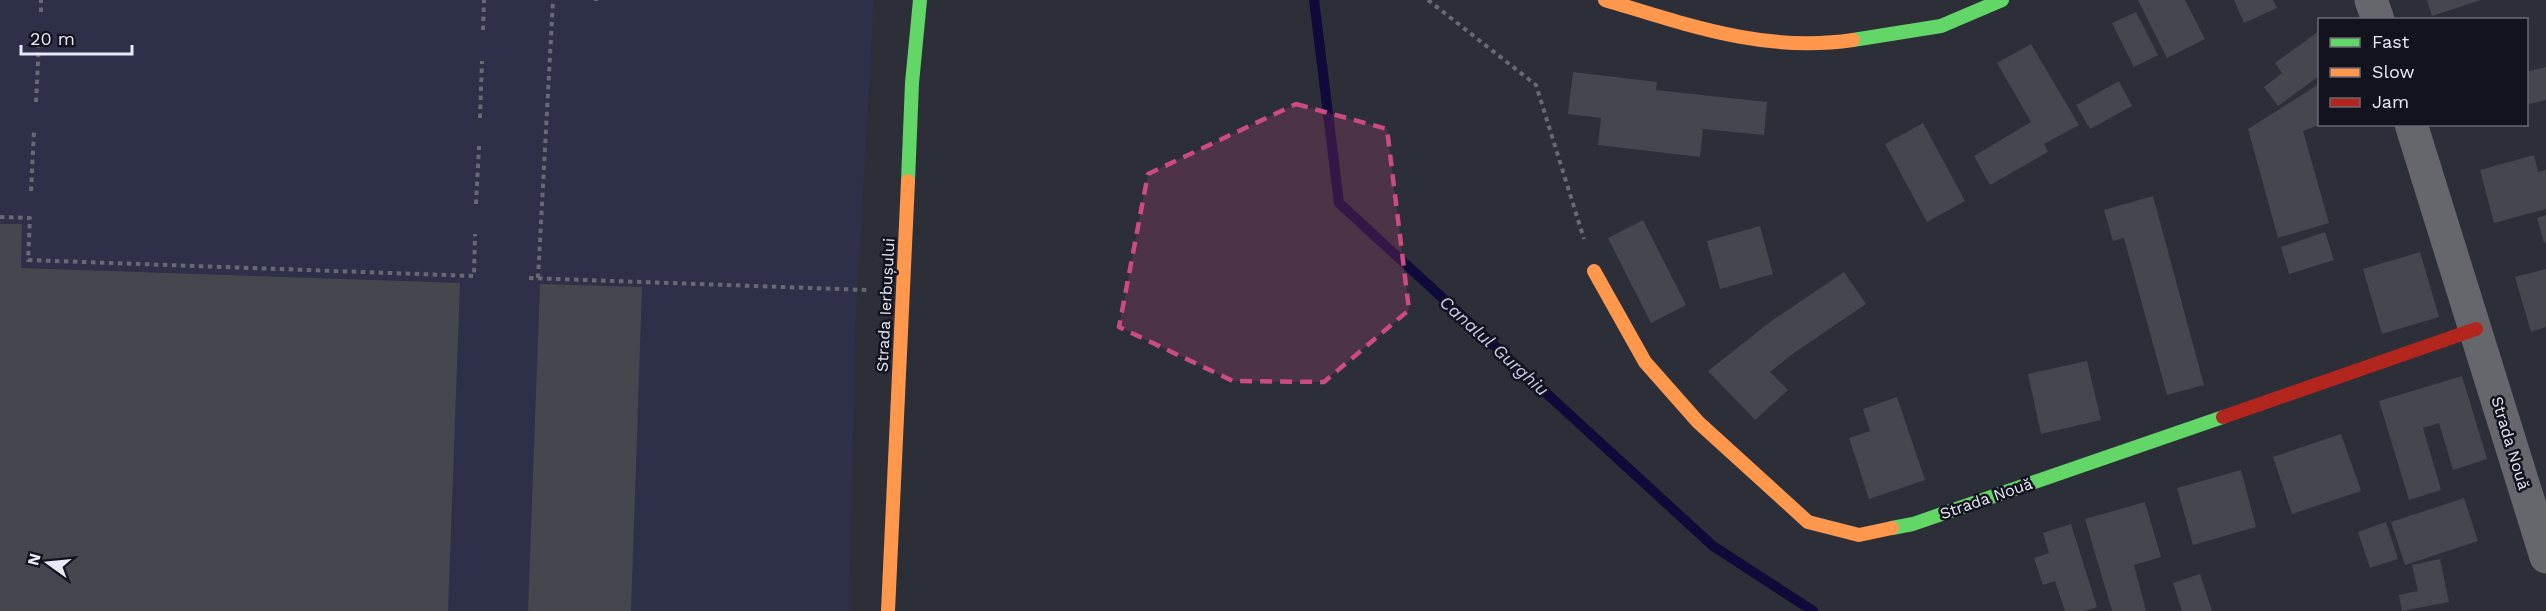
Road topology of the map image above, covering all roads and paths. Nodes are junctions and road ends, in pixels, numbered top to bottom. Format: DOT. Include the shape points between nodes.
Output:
graph roads {
  1 [pos="41,0"];
  2 [pos="484,0"];
  3 [pos="554,0"];
  4 [pos="920,0"];
  5 [pos="1428,0"];
  6 [pos="1605,0"];
  7 [pos="2002,0"];
  8 [pos="2372,0"];
  9 [pos="41,12"];
  10 [pos="2377,18"];
  11 [pos="483,30"];
  12 [pos="39,42"];
  13 [pos="482,61"];
  14 [pos="36,102"];
  15 [pos="480,118"];
  16 [pos="2412,126"];
  17 [pos="34,131"];
  18 [pos="478,146"];
  19 [pos="31,191"];
  20 [pos="476,204"];
  21 [pos="0,217"];
  22 [pos="475,234"];
  23 [pos="1594,272"];
  24 [pos="529,278"];
  25 [pos="538,278"];
  26 [pos="876,290"];
  27 [pos="2475,329"];
  28 [pos="2546,557"];
  29 [pos="888,611"];
  1 -- 9 [label="path"];
  2 -- 11 [label="path"];
  3 -- 25 [label="path"];
  4 -- 29 [label="street, Strada Ierbușului" via="912,83"];
  5 -- 23 [label="path" via="1536,85"];
  6 -- 7 [label="street" via="1747,39 1826,44 1941,26"];
  8 -- 10 [label="street"];
  12 -- 14 [label="path"];
  13 -- 15 [label="path"];
  16 -- 27 [label="street, Strada Nouă"];
  17 -- 19 [label="path"];
  18 -- 20 [label="path"];
  21 -- 22 [label="path" via="30,218 28,260 474,276"];
  23 -- 27 [label="street, Strada Nouă" via="1645,362 1698,422 1808,522 1859,535 1913,524"];
  24 -- 25 [label="path"];
  25 -- 26 [label="path"];
  27 -- 28 [label="street, Strada Nouă"];
}
